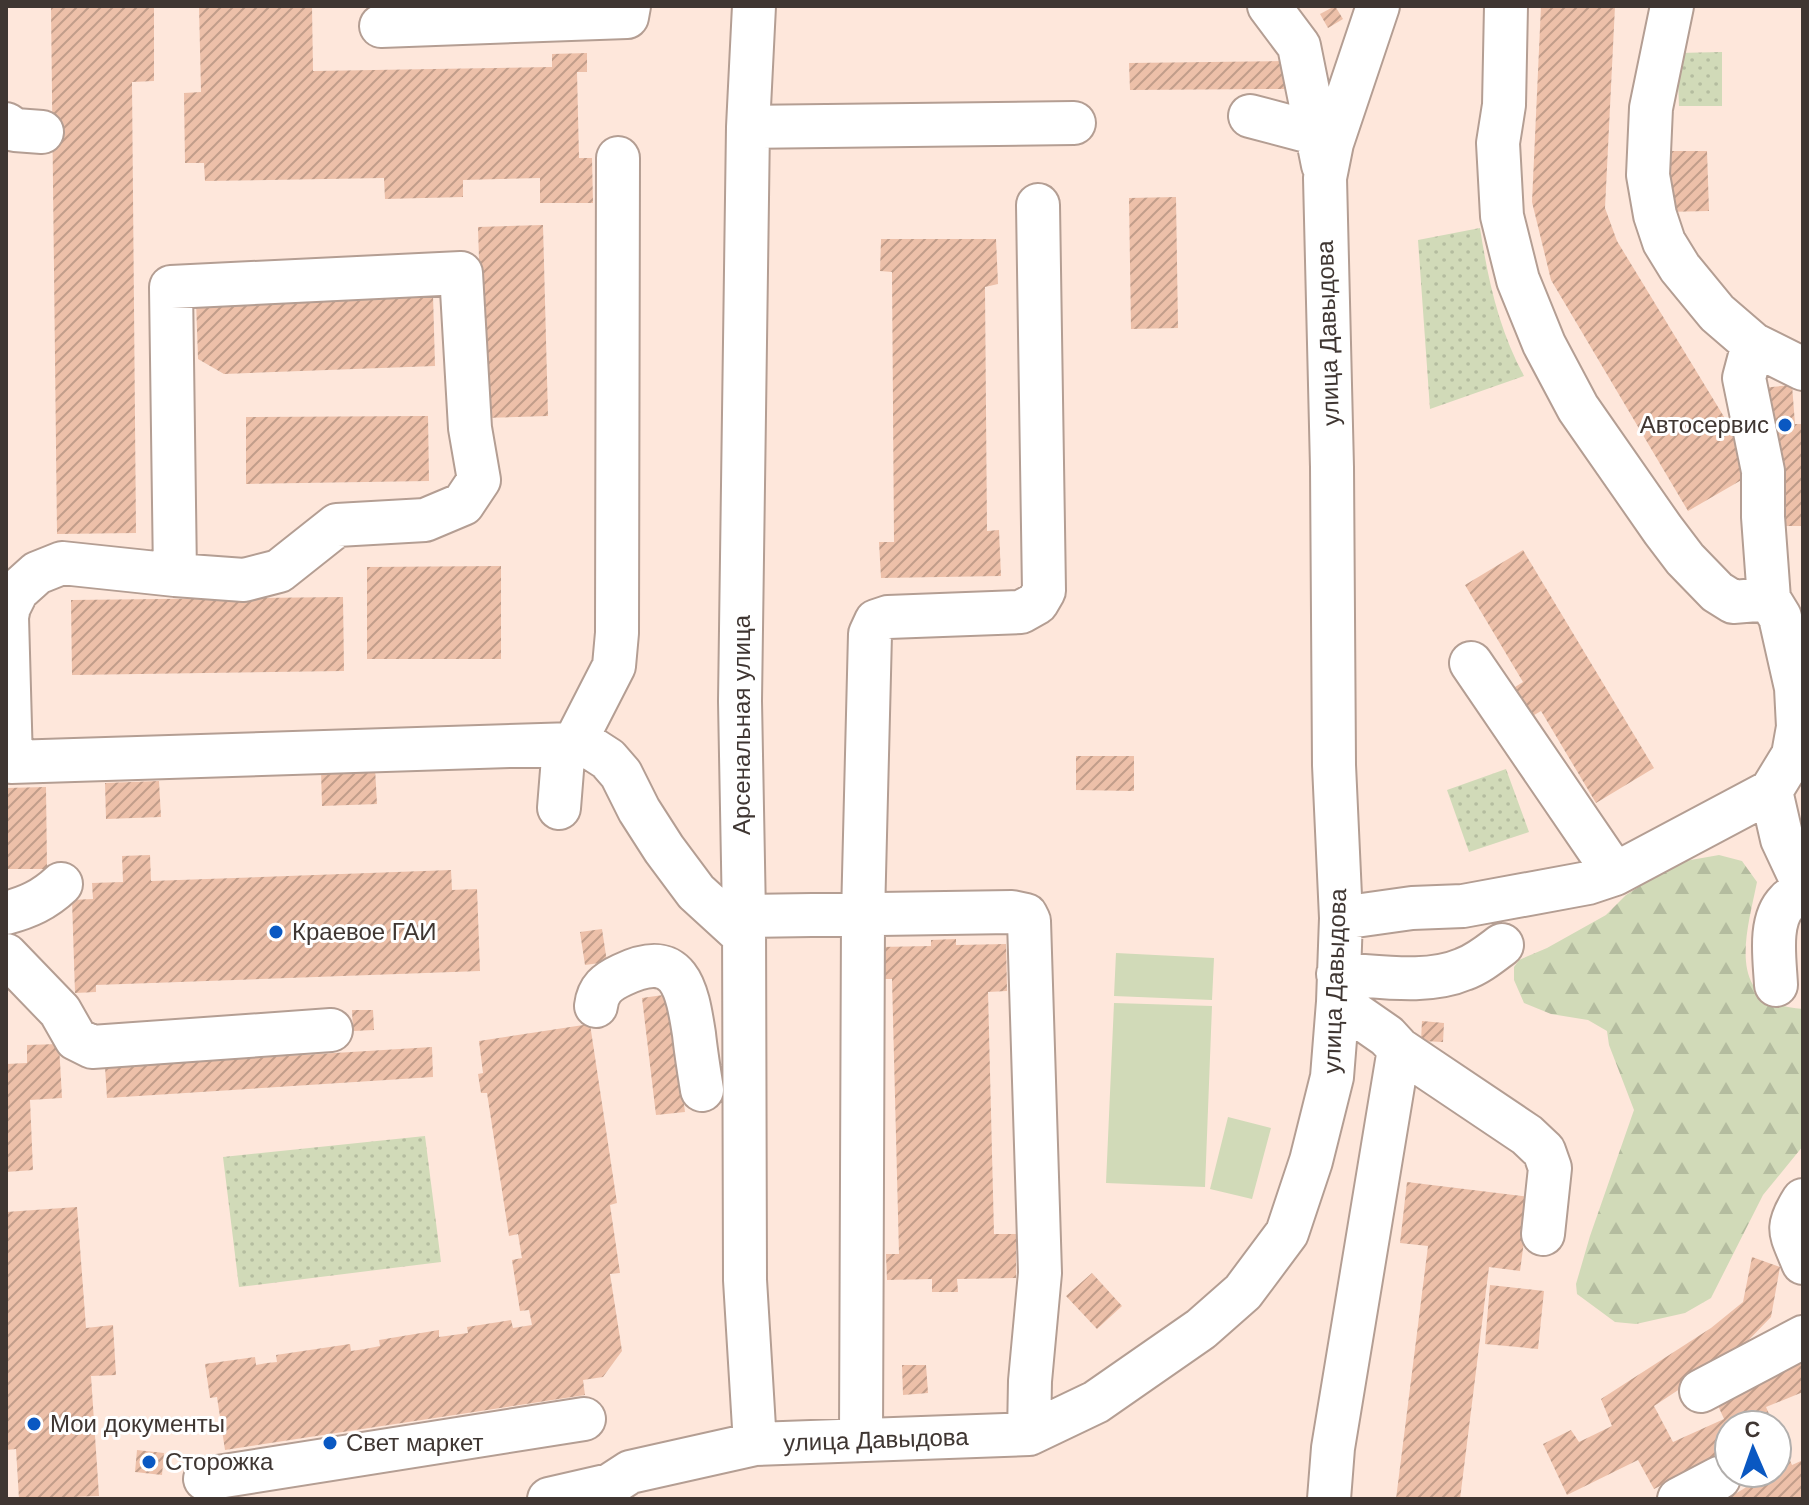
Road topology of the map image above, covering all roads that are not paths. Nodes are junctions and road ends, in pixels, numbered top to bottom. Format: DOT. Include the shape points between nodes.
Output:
graph roads {
  1 [pos="629,6"];
  2 [pos="754,6"];
  3 [pos="1269,6"];
  4 [pos="1378,6"];
  5 [pos="1506,6"];
  6 [pos="1672,6"];
  7 [pos="381,26"];
  8 [pos="1250,116"];
  9 [pos="1074,123"];
  10 [pos="748,127"];
  11 [pos="1318,134"];
  12 [pos="618,158"];
  13 [pos="1325,178"];
  14 [pos="1038,205"];
  15 [pos="1753,344"];
  16 [pos="1803,369"];
  17 [pos="175,575"];
  18 [pos="1769,599"];
  19 [pos="1471,663"];
  20 [pos="574,744"];
  21 [pos="8,762"];
  22 [pos="1771,791"];
  23 [pos="559,808"];
  24 [pos="1615,874"];
  25 [pos="61,884"];
  26 [pos="1803,884"];
  27 [pos="1803,891"];
  28 [pos="6,913"];
  29 [pos="863,916"];
  30 [pos="1341,918"];
  31 [pos="743,925"];
  32 [pos="1502,945"];
  33 [pos="6,955"];
  34 [pos="1776,985"];
  35 [pos="1338,988"];
  36 [pos="596,1006"];
  37 [pos="331,1030"];
  38 [pos="1399,1049"];
  39 [pos="702,1090"];
  40 [pos="1803,1200"];
  41 [pos="1543,1234"];
  42 [pos="1803,1263"];
  43 [pos="1803,1337"];
  44 [pos="1701,1391"];
  45 [pos="584,1419"];
  46 [pos="1029,1434"];
  47 [pos="861,1439"];
  48 [pos="755,1444"];
  49 [pos="205,1479"];
  50 [pos="1713,1481"];
  51 [pos="549,1499"];
  52 [pos="1329,1499"];
  53 [pos="1679,1499"];
  1 -- 7 [label="street" via="627,17"];
  2 -- 10 [label="street, Арсенальная улица"];
  3 -- 11 [label="street" via="1299,46"];
  4 -- 13 [label="street, улица Давыдова"];
  5 -- 18 [label="street" via="1498,143 1502,216 1518,280 1544,344 1578,408 1685,559 1733,602"];
  6 -- 15 [label="street" via="1651,108 1648,175 1655,215 1680,268 1717,313"];
  8 -- 11 [label="street"];
  9 -- 10 [label="street"];
  10 -- 31 [label="street, Арсенальная улица" via="740,701"];
  11 -- 13 [label="street"];
  12 -- 20 [label="street" via="617,633 614,666"];
  13 -- 30 [label="street, улица Давыдова" via="1333,750"];
  14 -- 29 [label="street" via="1044,591 1037,603 1021,612 876,621 870,634"];
  15 -- 16 [label="street"];
  15 -- 18 [label="street" via="1744,378 1763,471"];
  17 -- 17 [label="street" via="171,287 461,273 470,428 479,480 463,504 425,520 337,525 279,571 244,580"];
  17 -- 21 [label="street" via="62,563 37,573 17,591 7,617"];
  18 -- 22 [label="street" via="1787,643 1798,727 1793,755"];
  19 -- 24 [label="street"];
  20 -- 21 [label="street"];
  20 -- 23 [label="street" via="563,758"];
  20 -- 31 [label="street" via="608,759 688,881"];
  22 -- 24 [label="street"];
  22 -- 26 [label="street" via="1782,839"];
  24 -- 30 [label="street" via="1463,906"];
  25 -- 28 [label="street" via="47,898"];
  27 -- 34 [label="street" via="1779,913"];
  29 -- 31 [label="street"];
  29 -- 46 [label="street" via="1012,912 1029,921 1040,1273"];
  29 -- 47 [label="street"];
  30 -- 35 [label="street, улица Давыдова"];
  31 -- 48 [label="street, Арсенальная улица" via="745,1280"];
  32 -- 35 [label="street" via="1460,971"];
  33 -- 37 [label="street" via="68,1021 76,1039 92,1047"];
  35 -- 38 [label="street"];
  35 -- 46 [label="street, улица Давыдова" via="1332,1077 1287,1233 1243,1292 1201,1329 1096,1402"];
  36 -- 39 [label="street" via="605,984 626,973 664,968 678,976 688,993"];
  38 -- 41 [label="street" via="1544,1151 1550,1168"];
  38 -- 52 [label="street"];
  40 -- 42 [label="street" via="1790,1227"];
  43 -- 44 [label="street"];
  45 -- 49 [label="street"];
  46 -- 47 [label="street, улица Давыдова"];
  47 -- 48 [label="street, улица Давыдова"];
  48 -- 51 [label="street, улица Давыдова" via="630,1472 610,1485"];
  50 -- 53 [label="street"];
}
